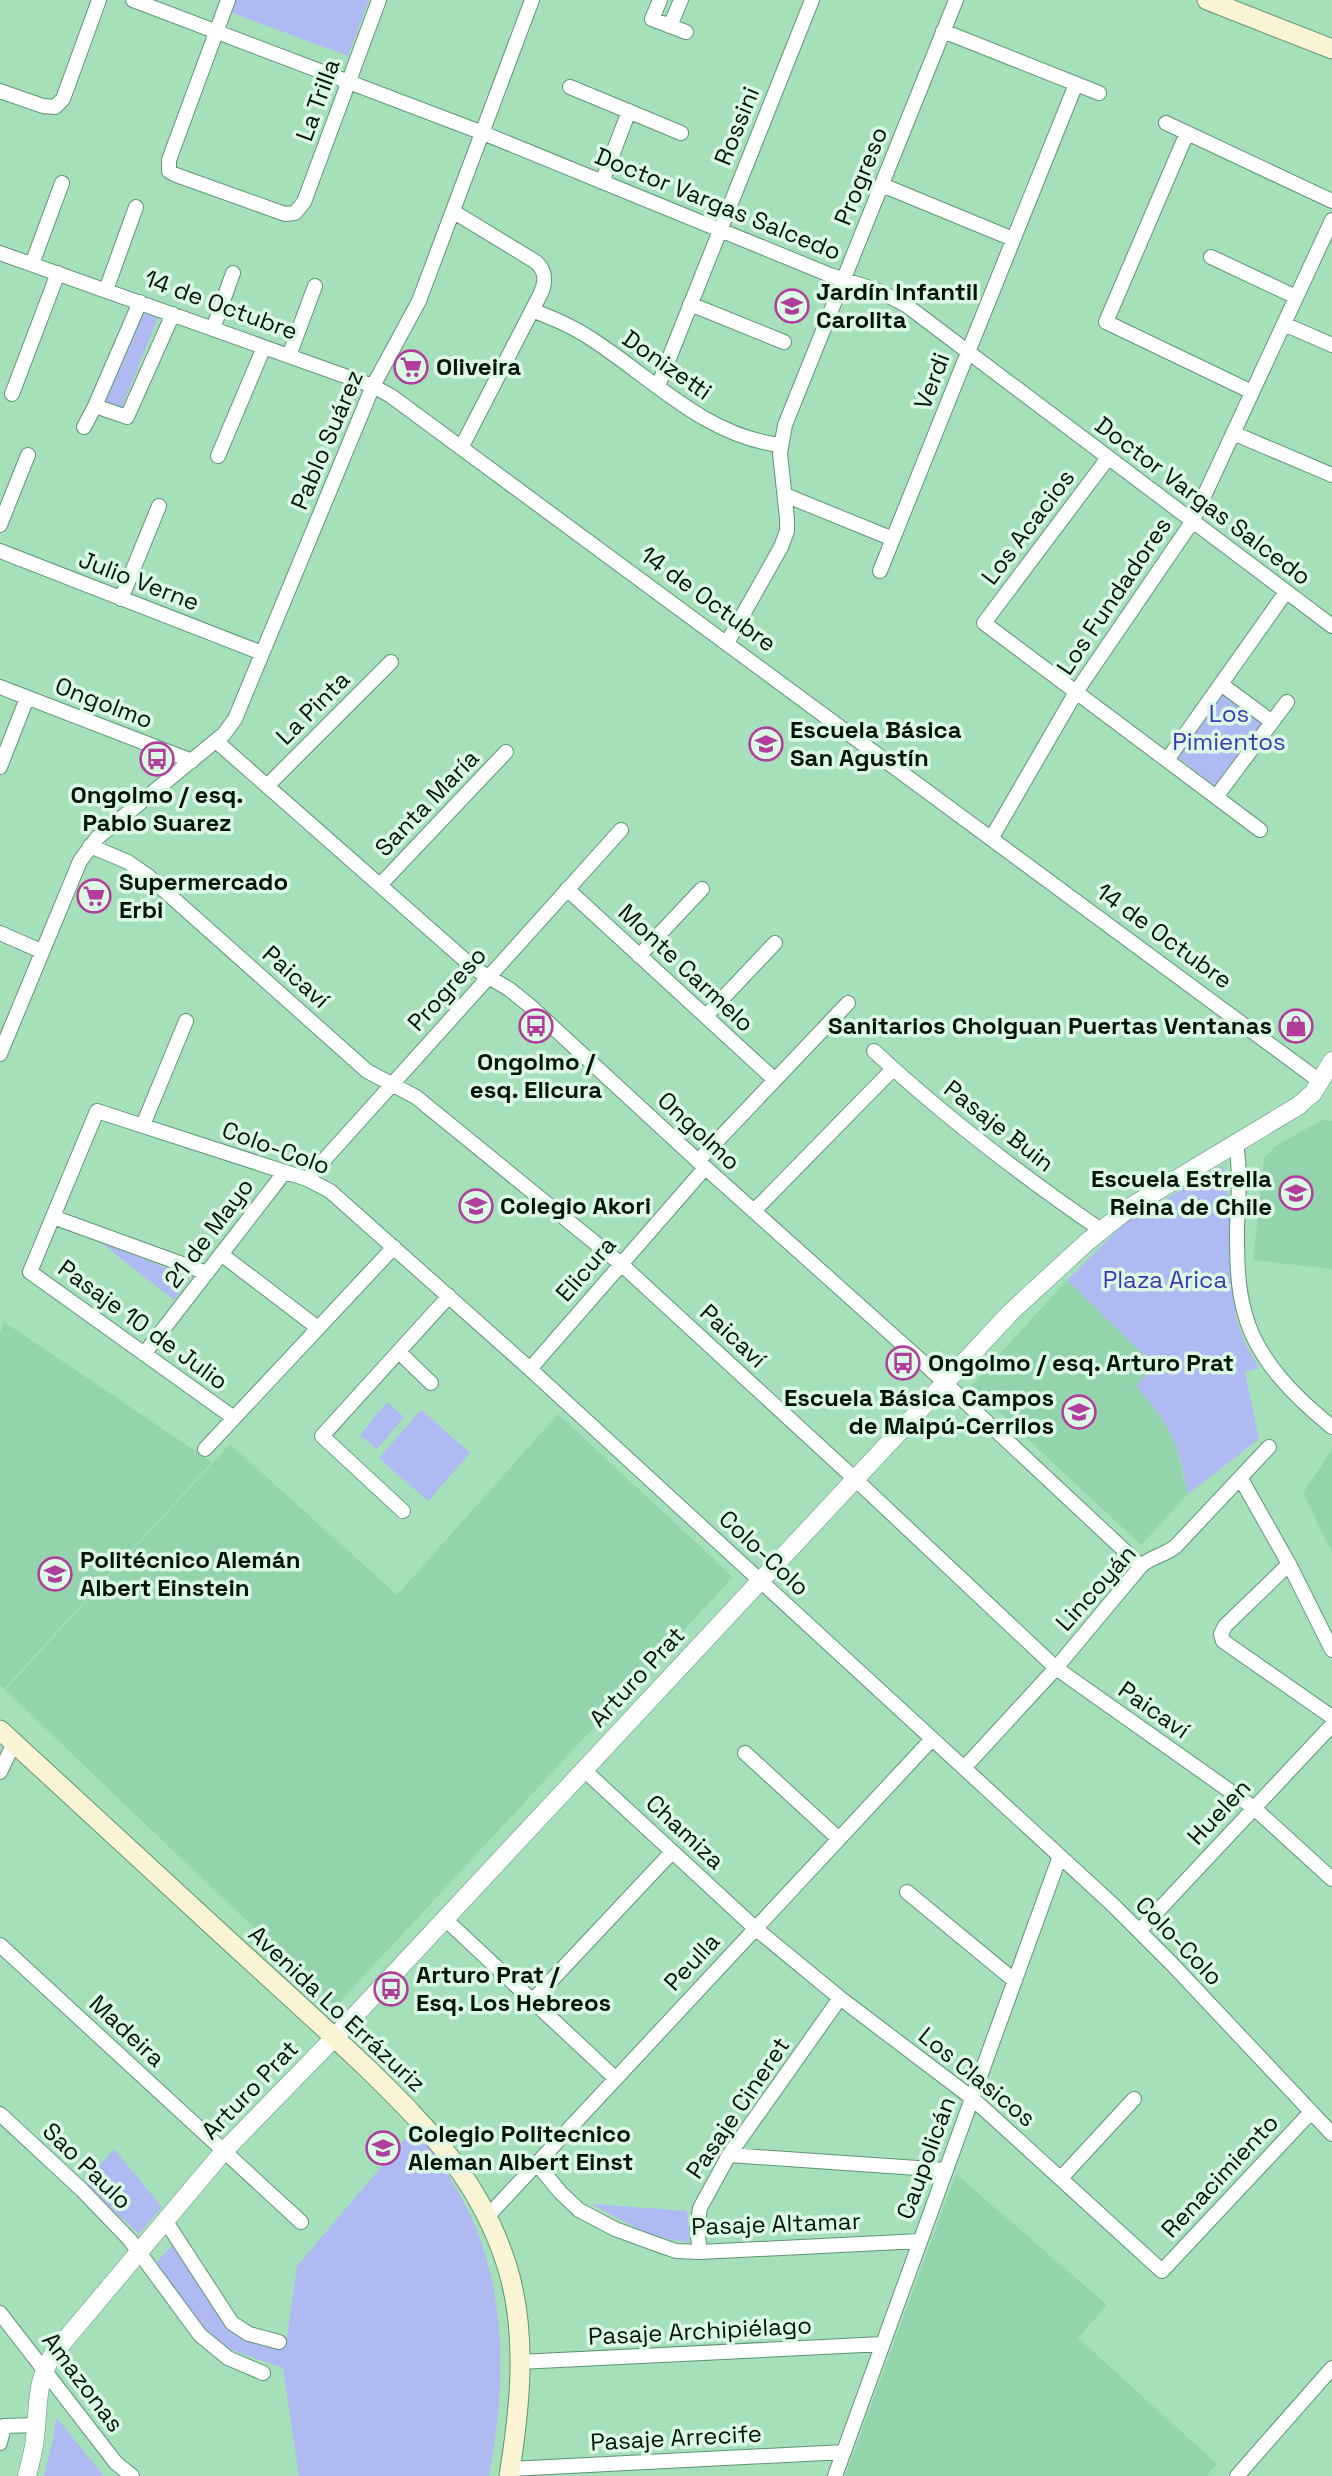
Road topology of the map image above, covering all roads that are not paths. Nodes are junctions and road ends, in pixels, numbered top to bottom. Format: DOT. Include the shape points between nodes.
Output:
graph roads {
  1 [pos="99,0"];
  2 [pos="133,0"];
  3 [pos="228,0"];
  4 [pos="379,0"];
  5 [pos="532,0"];
  6 [pos="660,0"];
  7 [pos="681,0"];
  8 [pos="812,0"];
  9 [pos="956,0"];
  10 [pos="1208,0"];
  11 [pos="670,26"];
  12 [pos="943,31"];
  13 [pos="216,32"];
  14 [pos="686,32"];
  15 [pos="1332,49"];
  16 [pos="348,82"];
  17 [pos="1076,84"];
  18 [pos="570,87"];
  19 [pos="0,90"];
  20 [pos="1099,93"];
  21 [pos="629,111"];
  22 [pos="1166,122"];
  23 [pos="1187,132"];
  24 [pos="483,133"];
  25 [pos="681,133"];
  26 [pos="602,182"];
  27 [pos="62,183"];
  28 [pos="882,185"];
  29 [pos="1332,201"];
  30 [pos="136,207"];
  31 [pos="454,212"];
  32 [pos="1332,220"];
  33 [pos="719,230"];
  34 [pos="1013,239"];
  35 [pos="0,253"];
  36 [pos="1211,257"];
  37 [pos="32,264"];
  38 [pos="58,273"];
  39 [pos="233,274"];
  40 [pos="844,279"];
  41 [pos="315,285"];
  42 [pos="106,290"];
  43 [pos="1296,297"];
  44 [pos="140,302"];
  45 [pos="690,304"];
  46 [pos="532,310"];
  47 [pos="173,314"];
  48 [pos="1284,324"];
  49 [pos="213,329"];
  50 [pos="784,342"];
  51 [pos="1332,345"];
  52 [pos="264,347"];
  53 [pos="968,352"];
  54 [pos="289,356"];
  55 [pos="373,386"];
  56 [pos="658,386"];
  57 [pos="1252,392"];
  58 [pos="12,394"];
  59 [pos="95,406"];
  60 [pos="84,427"];
  61 [pos="1233,433"];
  62 [pos="780,445"];
  63 [pos="461,448"];
  64 [pos="28,455"];
  65 [pos="218,456"];
  66 [pos="1108,458"];
  67 [pos="1332,475"];
  68 [pos="785,495"];
  69 [pos="159,506"];
  70 [pos="1192,522"];
  71 [pos="0,525"];
  72 [pos="893,539"];
  73 [pos="0,551"];
  74 [pos="880,571"];
  75 [pos="1286,592"];
  76 [pos="121,598"];
  77 [pos="1332,626"];
  78 [pos="727,643"];
  79 [pos="262,653"];
  80 [pos="391,662"];
  81 [pos="1221,684"];
  82 [pos="0,687"];
  83 [pos="1076,692"];
  84 [pos="27,698"];
  85 [pos="1287,702"];
  86 [pos="1272,722"];
  87 [pos="216,741"];
  88 [pos="506,752"];
  89 [pos="1167,760"];
  90 [pos="192,761"];
  91 [pos="0,767"];
  92 [pos="267,786"];
  93 [pos="1216,797"];
  94 [pos="621,830"];
  95 [pos="1260,830"];
  96 [pos="991,839"];
  97 [pos="90,846"];
  98 [pos="380,885"];
  99 [pos="567,889"];
  100 [pos="702,889"];
  101 [pos="0,933"];
  102 [pos="775,943"];
  103 [pos="41,951"];
  104 [pos="639,956"];
  105 [pos="488,977"];
  106 [pos="848,1003"];
  107 [pos="706,1016"];
  108 [pos="186,1021"];
  109 [pos="874,1051"];
  110 [pos="0,1054"];
  111 [pos="1332,1061"];
  112 [pos="893,1069"];
  113 [pos="775,1080"];
  114 [pos="392,1084"];
  115 [pos="1326,1086"];
  116 [pos="97,1111"];
  117 [pos="143,1125"];
  118 [pos="1236,1144"];
  119 [pos="702,1165"];
  120 [pos="284,1173"];
  121 [pos="307,1179"];
  122 [pos="754,1212"];
  123 [pos="53,1217"];
  124 [pos="1101,1230"];
  125 [pos="394,1247"];
  126 [pos="221,1254"];
  127 [pos="621,1264"];
  128 [pos="207,1272"];
  129 [pos="449,1296"];
  130 [pos="318,1328"];
  131 [pos="399,1352"];
  132 [pos="145,1354"];
  133 [pos="530,1369"];
  134 [pos="431,1383"];
  135 [pos="945,1383"];
  136 [pos="234,1418"];
  137 [pos="1332,1427"];
  138 [pos="1269,1447"];
  139 [pos="205,1449"];
  140 [pos="855,1479"];
  141 [pos="1241,1479"];
  142 [pos="403,1511"];
  143 [pos="1289,1564"];
  144 [pos="1141,1566"];
  145 [pos="760,1581"];
  146 [pos="1332,1650"];
  147 [pos="1056,1668"];
  148 [pos="1332,1717"];
  149 [pos="1332,1725"];
  150 [pos="7,1737"];
  151 [pos="932,1739"];
  152 [pos="746,1753"];
  153 [pos="964,1768"];
  154 [pos="584,1770"];
  155 [pos="0,1772"];
  156 [pos="1254,1808"];
  157 [pos="839,1839"];
  158 [pos="673,1852"];
  159 [pos="1060,1856"];
  160 [pos="1332,1879"];
  161 [pos="907,1892"];
  162 [pos="445,1919"];
  163 [pos="755,1928"];
  164 [pos="1139,1931"];
  165 [pos="0,1945"];
  166 [pos="1014,1980"];
  167 [pos="840,1998"];
  168 [pos="533,2001"];
  169 [pos="334,2038"];
  170 [pos="615,2078"];
  171 [pos="972,2098"];
  172 [pos="1133,2099"];
  173 [pos="1311,2112"];
  174 [pos="0,2115"];
  175 [pos="1332,2134"];
  176 [pos="224,2151"];
  177 [pos="729,2155"];
  178 [pos="537,2164"];
  179 [pos="946,2170"];
  180 [pos="1061,2178"];
  181 [pos="487,2217"];
  182 [pos="165,2220"];
  183 [pos="301,2222"];
  184 [pos="920,2241"];
  185 [pos="139,2252"];
  186 [pos="700,2252"];
  187 [pos="1162,2271"];
  188 [pos="0,2313"];
  189 [pos="279,2343"];
  190 [pos="883,2344"];
  191 [pos="519,2362"];
  192 [pos="44,2368"];
  193 [pos="1332,2368"];
  194 [pos="263,2373"];
  195 [pos="2,2424"];
  196 [pos="36,2425"];
  197 [pos="0,2443"];
  198 [pos="844,2452"];
  199 [pos="509,2473"];
  200 [pos="27,2476"];
  201 [pos="132,2476"];
  202 [pos="835,2476"];
  203 [pos="1237,2476"];
  1 -- 19 [label="street" via="63,99 54,107 43,106"];
  2 -- 13 [label="street, Doctor Vargas Salcedo"];
  3 -- 13 [label="street"];
  4 -- 16 [label="street, La Trilla"];
  5 -- 24 [label="street, Pablo Suárez"];
  6 -- 11 [label="street" via="652,19"];
  7 -- 11 [label="street"];
  8 -- 33 [label="street, Rossini"];
  9 -- 12 [label="street, Progreso"];
  10 -- 15 [label="main road"];
  11 -- 14 [label="street"];
  12 -- 17 [label="street"];
  12 -- 28 [label="street, Progreso"];
  13 -- 16 [label="street, Doctor Vargas Salcedo"];
  13 -- 16 [label="street, La Trilla" via="169,170 280,213 295,212 304,202"];
  16 -- 24 [label="street, Doctor Vargas Salcedo"];
  17 -- 20 [label="street"];
  17 -- 34 [label="street, Verdi"];
  18 -- 21 [label="street"];
  21 -- 25 [label="street"];
  21 -- 26 [label="street"];
  22 -- 23 [label="street"];
  23 -- 29 [label="street"];
  23 -- 57 [label="street" via="1106,322"];
  24 -- 26 [label="street, Doctor Vargas Salcedo"];
  24 -- 31 [label="street, Pablo Suárez"];
  26 -- 33 [label="street, Doctor Vargas Salcedo"];
  27 -- 37 [label="street"];
  28 -- 34 [label="street"];
  28 -- 40 [label="street, Progreso"];
  30 -- 42 [label="street"];
  31 -- 46 [label="street" via="541,267 544,286"];
  31 -- 55 [label="street, Pablo Suárez" via="419,301"];
  32 -- 43 [label="street, Los Fundadores"];
  33 -- 40 [label="street, Doctor Vargas Salcedo"];
  33 -- 45 [label="street, Rossini"];
  34 -- 53 [label="street, Verdi"];
  35 -- 37 [label="street, 14 de Octubre"];
  36 -- 43 [label="street"];
  37 -- 38 [label="street, 14 de Octubre"];
  38 -- 42 [label="street, 14 de Octubre"];
  38 -- 58 [label="street"];
  39 -- 49 [label="street"];
  40 -- 53 [label="street, Doctor Vargas Salcedo" via="906,305"];
  40 -- 62 [label="street, Progreso"];
  41 -- 54 [label="street"];
  42 -- 44 [label="street, 14 de Octubre"];
  43 -- 48 [label="street, Los Fundadores"];
  44 -- 47 [label="street, 14 de Octubre"];
  44 -- 59 [label="street"];
  45 -- 50 [label="street"];
  45 -- 56 [label="street, Rossini"];
  46 -- 56 [label="street, Donizetti" via="581,332"];
  46 -- 63 [label="street"];
  47 -- 49 [label="street, 14 de Octubre"];
  47 -- 59 [label="street" via="127,417"];
  48 -- 51 [label="street"];
  48 -- 57 [label="street, Los Fundadores"];
  49 -- 52 [label="street, 14 de Octubre"];
  52 -- 54 [label="street, 14 de Octubre"];
  52 -- 65 [label="street"];
  53 -- 66 [label="street, Doctor Vargas Salcedo"];
  53 -- 72 [label="street, Verdi"];
  54 -- 55 [label="street, 14 de Octubre"];
  55 -- 63 [label="street, 14 de Octubre"];
  55 -- 79 [label="street, Pablo Suárez"];
  56 -- 62 [label="street, Donizetti" via="706,420"];
  57 -- 61 [label="street, Los Fundadores"];
  59 -- 60 [label="street"];
  61 -- 67 [label="street"];
  61 -- 70 [label="street, Los Fundadores"];
  62 -- 68 [label="street, Progreso"];
  63 -- 78 [label="street, 14 de Octubre"];
  64 -- 71 [label="street"];
  66 -- 70 [label="street, Doctor Vargas Salcedo"];
  66 -- 83 [label="street, Los Acacios" via="984,623"];
  68 -- 72 [label="street"];
  68 -- 78 [label="street, Progreso" via="788,525 784,539"];
  69 -- 76 [label="street"];
  70 -- 75 [label="street, Doctor Vargas Salcedo"];
  70 -- 83 [label="street, Los Fundadores"];
  72 -- 74 [label="street, Verdi"];
  73 -- 76 [label="street, Julio Verne"];
  75 -- 77 [label="street, Doctor Vargas Salcedo"];
  75 -- 81 [label="street"];
  76 -- 79 [label="street, Julio Verne"];
  78 -- 96 [label="street, 14 de Octubre"];
  79 -- 87 [label="street, Pablo Suárez" via="235,719"];
  80 -- 92 [label="street, La Pinta"];
  81 -- 86 [label="street"];
  81 -- 89 [label="street"];
  82 -- 84 [label="street, Ongolmo"];
  83 -- 89 [label="street"];
  83 -- 96 [label="street, Los Fundadores"];
  84 -- 90 [label="street, Ongolmo"];
  84 -- 91 [label="street"];
  85 -- 86 [label="street"];
  86 -- 93 [label="street"];
  87 -- 90 [label="street, Pablo Suárez"];
  87 -- 92 [label="street, Ongolmo"];
  88 -- 98 [label="street, Santa María"];
  89 -- 93 [label="street"];
  90 -- 97 [label="street, Pablo Suárez"];
  92 -- 98 [label="street, Ongolmo"];
  93 -- 95 [label="street"];
  94 -- 99 [label="street, Progreso"];
  96 -- 115 [label="street, 14 de Octubre"];
  97 -- 103 [label="street, Pablo Suárez" via="74,870"];
  97 -- 114 [label="street, Paicaví" via="148,876 367,1071"];
  98 -- 105 [label="street, Ongolmo"];
  99 -- 104 [label="street, Monte Carmelo"];
  99 -- 105 [label="street, Progreso"];
  100 -- 104 [label="street"];
  101 -- 103 [label="street"];
  102 -- 107 [label="street"];
  103 -- 110 [label="street, Pablo Suárez"];
  104 -- 107 [label="street, Monte Carmelo"];
  105 -- 114 [label="street, Progreso"];
  105 -- 119 [label="street, Ongolmo" via="530,1006"];
  106 -- 113 [label="street, Elicura"];
  107 -- 113 [label="street, Monte Carmelo"];
  108 -- 117 [label="street"];
  109 -- 112 [label="street, Pasaje Buin"];
  111 -- 115 [label="street, Arturo Prat"];
  112 -- 122 [label="street"];
  112 -- 124 [label="street, Pasaje Buin" via="989,1150"];
  113 -- 119 [label="street, Elicura"];
  114 -- 121 [label="street, Progreso"];
  114 -- 127 [label="street, Paicaví" via="416,1097"];
  115 -- 118 [label="street, Arturo Prat"];
  116 -- 117 [label="street, Colo-Colo"];
  116 -- 123 [label="street, Pasaje 10 de Julio"];
  117 -- 120 [label="street, Colo-Colo"];
  118 -- 124 [label="street, Arturo Prat" via="1150,1194"];
  118 -- 137 [label="street" via="1237,1246 1245,1315 1259,1349 1278,1376"];
  119 -- 122 [label="street, Ongolmo"];
  119 -- 127 [label="street, Elicura"];
  120 -- 121 [label="street, Colo-Colo"];
  120 -- 126 [label="street, 21 de Mayo"];
  121 -- 125 [label="street, Colo-Colo" via="330,1191"];
  122 -- 135 [label="street, Ongolmo"];
  123 -- 128 [label="street"];
  123 -- 132 [label="street, Pasaje 10 de Julio" via="30,1272"];
  124 -- 135 [label="street, Arturo Prat" via="1012,1311"];
  125 -- 129 [label="street, Colo-Colo"];
  125 -- 130 [label="street"];
  126 -- 128 [label="street, 21 de Mayo"];
  126 -- 130 [label="street"];
  127 -- 133 [label="street, Elicura"];
  127 -- 140 [label="street, Paicaví"];
  128 -- 132 [label="street, 21 de Mayo"];
  129 -- 131 [label="street"];
  129 -- 133 [label="street, Colo-Colo"];
  130 -- 136 [label="street"];
  131 -- 134 [label="street"];
  131 -- 142 [label="street" via="322,1436"];
  132 -- 136 [label="street, Pasaje 10 de Julio"];
  133 -- 145 [label="street, Colo-Colo"];
  135 -- 140 [label="street, Arturo Prat"];
  135 -- 144 [label="street, Ongolmo"];
  136 -- 139 [label="street"];
  138 -- 141 [label="street, Lincoyán"];
  140 -- 145 [label="street, Arturo Prat"];
  140 -- 147 [label="street, Paicaví"];
  141 -- 143 [label="street"];
  141 -- 144 [label="street, Lincoyán" via="1170,1551"];
  143 -- 146 [label="street"];
  143 -- 148 [label="street" via="1225,1626 1223,1642"];
  144 -- 147 [label="street, Lincoyán"];
  145 -- 151 [label="street, Colo-Colo"];
  145 -- 154 [label="street, Arturo Prat"];
  147 -- 153 [label="street, Lincoyán"];
  147 -- 156 [label="street, Paicaví"];
  149 -- 156 [label="street, Huelen"];
  150 -- 155 [label="street"];
  150 -- 169 [label="main road, Avenida Lo Errázuriz"];
  151 -- 153 [label="street, Colo-Colo"];
  151 -- 157 [label="street, Peulla"];
  152 -- 157 [label="street"];
  153 -- 159 [label="street, Colo-Colo"];
  154 -- 158 [label="street, Chamiza"];
  154 -- 162 [label="street, Arturo Prat"];
  156 -- 160 [label="street, Paicaví"];
  156 -- 164 [label="street, Huelen"];
  157 -- 163 [label="street, Peulla"];
  158 -- 163 [label="street, Chamiza"];
  158 -- 168 [label="street"];
  159 -- 164 [label="street, Colo-Colo"];
  159 -- 166 [label="street, Caupolicán"];
  161 -- 166 [label="street"];
  162 -- 168 [label="street"];
  162 -- 169 [label="street, Arturo Prat"];
  163 -- 167 [label="street, Los Clasicos"];
  163 -- 170 [label="street, Peulla"];
  164 -- 173 [label="street, Colo-Colo"];
  165 -- 176 [label="street, Madeira"];
  166 -- 171 [label="street, Caupolicán"];
  167 -- 171 [label="street, Los Clasicos"];
  167 -- 177 [label="street, Pasaje Cineret"];
  168 -- 170 [label="street"];
  169 -- 176 [label="street, Arturo Prat"];
  169 -- 181 [label="main road, Avenida Lo Errázuriz" via="442,2146"];
  170 -- 178 [label="street, Peulla"];
  171 -- 179 [label="street, Caupolicán"];
  171 -- 180 [label="street, Los Clasicos"];
  172 -- 180 [label="street"];
  173 -- 175 [label="street, Colo-Colo"];
  173 -- 187 [label="street, Renacimiento"];
  174 -- 185 [label="street, Sao Paulo" via="82,2190"];
  176 -- 182 [label="street, Arturo Prat"];
  176 -- 183 [label="street, Madeira"];
  177 -- 179 [label="street"];
  177 -- 186 [label="street, Pasaje Cineret" via="700,2208 696,2228"];
  178 -- 181 [label="street, Peulla"];
  178 -- 186 [label="street, Pasaje Altamar" via="579,2210 676,2251"];
  179 -- 184 [label="street, Caupolicán"];
  180 -- 187 [label="street, Los Clasicos"];
  181 -- 191 [label="main road, Avenida Lo Errázuriz" via="512,2290"];
  182 -- 185 [label="street, Arturo Prat"];
  182 -- 189 [label="street" via="232,2323"];
  184 -- 186 [label="street, Pasaje Altamar"];
  184 -- 190 [label="street, Caupolicán"];
  185 -- 192 [label="street, Arturo Prat"];
  185 -- 194 [label="street, Sao Paulo" via="205,2340 228,2358"];
  188 -- 192 [label="street, Amazonas"];
  190 -- 191 [label="street, Pasaje Archipiélago"];
  190 -- 198 [label="street, Caupolicán"];
  191 -- 199 [label="main road, Avenida Lo Errázuriz"];
  192 -- 196 [label="street"];
  192 -- 201 [label="street, Amazonas" via="116,2463"];
  193 -- 203 [label="street"];
  195 -- 196 [label="street"];
  195 -- 197 [label="street"];
  196 -- 200 [label="street"];
  198 -- 199 [label="street, Pasaje Arrecife"];
  198 -- 202 [label="street, Caupolicán"];
}
